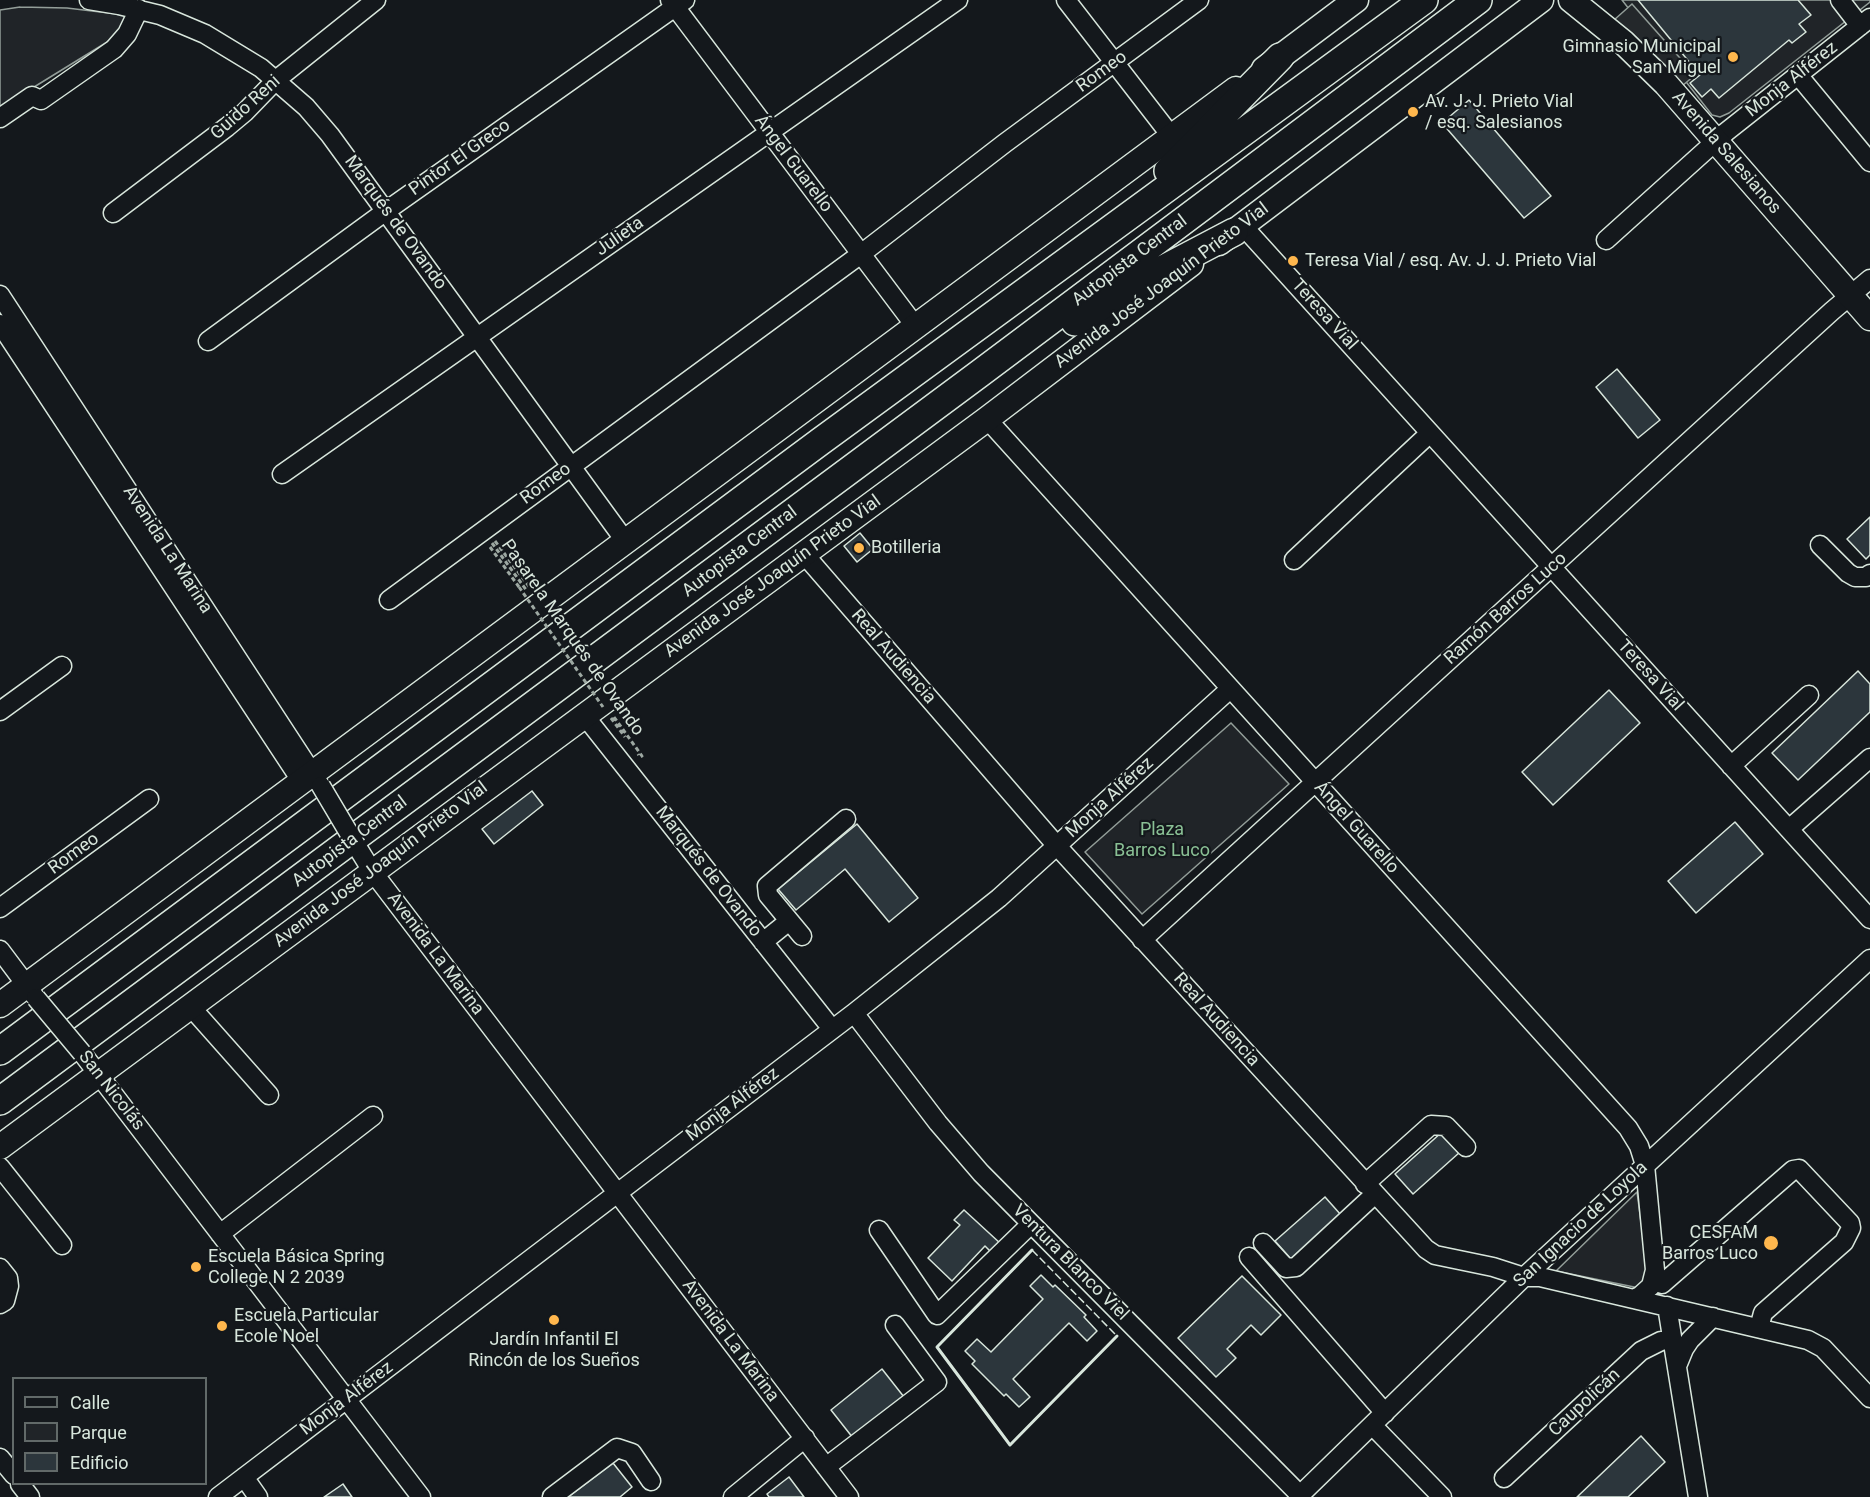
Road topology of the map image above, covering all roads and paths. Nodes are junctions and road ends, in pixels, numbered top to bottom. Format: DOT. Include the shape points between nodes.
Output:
graph roads {
  1 [pos="89,0"];
  2 [pos="376,0"];
  3 [pos="958,0"];
  4 [pos="1066,0"];
  5 [pos="1199,0"];
  6 [pos="1356,0"];
  7 [pos="1424,0"];
  8 [pos="1478,0"];
  9 [pos="1541,0"];
  10 [pos="1571,0"];
  11 [pos="1840,0"];
  12 [pos="677,2"];
  13 [pos="164,7"];
  14 [pos="140,9"];
  15 [pos="1865,22"];
  16 [pos="1280,57"];
  17 [pos="1114,63"];
  18 [pos="1798,75"];
  19 [pos="276,80"];
  20 [pos="0,118"];
  21 [pos="769,132"];
  22 [pos="1172,137"];
  23 [pos="1715,141"];
  24 [pos="1870,162"];
  25 [pos="386,211"];
  26 [pos="113,213"];
  27 [pos="1238,228"];
  28 [pos="1606,240"];
  29 [pos="861,254"];
  30 [pos="1074,256"];
  31 [pos="1870,279"];
  32 [pos="1850,295"];
  33 [pos="1,298"];
  34 [pos="1870,318"];
  35 [pos="0,324"];
  36 [pos="916,327"];
  37 [pos="477,337"];
  38 [pos="208,341"];
  39 [pos="979,374"];
  40 [pos="987,418"];
  41 [pos="1430,432"];
  42 [pos="571,466"];
  43 [pos="282,474"];
  44 [pos="488,537"];
  45 [pos="626,542"];
  46 [pos="1821,545"];
  47 [pos="804,554"];
  48 [pos="1293,560"];
  49 [pos="1552,567"];
  50 [pos="170,568"];
  51 [pos="1870,574"];
  52 [pos="521,586"];
  53 [pos="389,600"];
  54 [pos="62,666"];
  55 [pos="1230,689"];
  56 [pos="1809,695"];
  57 [pos="0,711"];
  58 [pos="593,711"];
  59 [pos="623,729"];
  60 [pos="1870,758"];
  61 [pos="1731,766"];
  62 [pos="312,780"];
  63 [pos="1314,783"];
  64 [pos="148,799"];
  65 [pos="846,819"];
  66 [pos="1789,829"];
  67 [pos="1057,846"];
  68 [pos="372,871"];
  69 [pos="0,908"];
  70 [pos="1870,919"];
  71 [pos="789,921"];
  72 [pos="802,936"];
  73 [pos="1142,940"];
  74 [pos="763,942"];
  75 [pos="0,950"];
  76 [pos="1870,959"];
  77 [pos="31,992"];
  78 [pos="0,1005"];
  79 [pos="190,1006"];
  80 [pos="854,1013"];
  81 [pos="832,1029"];
  82 [pos="0,1051"];
  83 [pos="98,1075"];
  84 [pos="269,1095"];
  85 [pos="0,1101"];
  86 [pos="373,1116"];
  87 [pos="0,1147"];
  88 [pos="1466,1147"];
  89 [pos="1645,1165"];
  90 [pos="0,1167"];
  91 [pos="1370,1189"];
  92 [pos="617,1193"];
  93 [pos="1031,1224"];
  94 [pos="879,1230"];
  95 [pos="220,1234"];
  96 [pos="1263,1243"];
  97 [pos="62,1245"];
  98 [pos="1249,1257"];
  99 [pos="0,1268"];
  100 [pos="1524,1277"];
  101 [pos="1659,1277"];
  102 [pos="1633,1299"];
  103 [pos="0,1304"];
  104 [pos="1667,1306"];
  105 [pos="1691,1312"];
  106 [pos="1713,1317"];
  107 [pos="895,1324"];
  108 [pos="1758,1328"];
  109 [pos="1672,1339"];
  110 [pos="1677,1368"];
  111 [pos="1870,1398"];
  112 [pos="347,1399"];
  113 [pos="1379,1419"];
  114 [pos="805,1438"];
  115 [pos="0,1458"];
  116 [pos="826,1467"];
  117 [pos="12,1473"];
  118 [pos="244,1477"];
  119 [pos="1504,1478"];
  120 [pos="651,1481"];
  121 [pos="21,1485"];
  122 [pos="1300,1496"];
  123 [pos="30,1497"];
  124 [pos="218,1497"];
  125 [pos="258,1497"];
  126 [pos="422,1497"];
  127 [pos="552,1497"];
  128 [pos="733,1497"];
  129 [pos="849,1497"];
  130 [pos="1442,1497"];
  131 [pos="1698,1497"];
  1 -- 14 [label="street, Marqués de Ovando"];
  2 -- 19 [label="street, Guido Reni"];
  3 -- 21 [label="street, Julieta"];
  4 -- 17 [label="street"];
  5 -- 17 [label="street, Romeo"];
  6 -- 16 [label="main road"];
  7 -- 30 [label="highway, Autopista Central"];
  8 -- 39 [label="highway, Autopista Central"];
  9 -- 27 [label="main road, Avenida José Joaquín Prieto Vial"];
  10 -- 23 [label="main road, Avenida Salesianos" via="1641,58"];
  11 -- 15 [label="street"];
  12 -- 21 [label="street, Ángel Guarello"];
  12 -- 25 [label="street, Pintor El Greco"];
  13 -- 14 [label="street, Marqués de Ovando"];
  13 -- 19 [label="street, Marqués de Ovando" via="185,25 224,44"];
  14 -- 20 [label="street" via="120,43 41,100 32,96"];
  15 -- 18 [label="street, Monja Alférez"];
  16 -- 22 [label="main road"];
  16 -- 30 [label="highway" via="1164,175"];
  17 -- 22 [label="street"];
  17 -- 29 [label="street, Romeo"];
  18 -- 23 [label="street, Monja Alférez"];
  18 -- 24 [label="street"];
  19 -- 25 [label="street, Marqués de Ovando" via="319,121"];
  19 -- 26 [label="street, Guido Reni" via="227,127"];
  21 -- 29 [label="street, Ángel Guarello"];
  21 -- 37 [label="street, Julieta"];
  22 -- 36 [label="main road"];
  23 -- 28 [label="street, Monja Alférez"];
  23 -- 32 [label="main road, Avenida Salesianos"];
  25 -- 37 [label="street, Marqués de Ovando"];
  25 -- 38 [label="street, Pintor El Greco"];
  27 -- 39 [label="highway"];
  27 -- 40 [label="main road, Avenida José Joaquín Prieto Vial"];
  27 -- 41 [label="street, Teresa Vial"];
  29 -- 36 [label="street, Ángel Guarello"];
  29 -- 42 [label="street, Romeo"];
  30 -- 82 [label="highway, Autopista Central"];
  31 -- 32 [label="street, Ramón Barros Luco"];
  32 -- 34 [label="main road, Avenida Salesianos"];
  32 -- 49 [label="street, Ramón Barros Luco"];
  33 -- 50 [label="street, Avenida La Marina"];
  35 -- 50 [label="street, Avenida La Marina"];
  36 -- 45 [label="main road"];
  37 -- 42 [label="street, Marqués de Ovando"];
  37 -- 43 [label="street, Julieta"];
  39 -- 85 [label="highway, Autopista Central"];
  40 -- 47 [label="main road, Avenida José Joaquín Prieto Vial"];
  40 -- 55 [label="street, Ángel Guarello"];
  41 -- 48 [label="street"];
  41 -- 49 [label="street, Teresa Vial"];
  42 -- 44 [label="street, Romeo"];
  42 -- 45 [label="street, Marqués de Ovando"];
  44 -- 52 [label="path, Pasarela Marqués de Ovando"];
  44 -- 52 [label="path" via="533,592 529,595"];
  44 -- 53 [label="street, Romeo"];
  45 -- 62 [label="main road"];
  46 -- 51 [label="street" via="1848,573 1855,577"];
  47 -- 58 [label="main road, Avenida José Joaquín Prieto Vial"];
  47 -- 67 [label="street, Real Audiencia"];
  49 -- 61 [label="street, Teresa Vial"];
  49 -- 63 [label="street, Ramón Barros Luco"];
  50 -- 62 [label="street, Avenida La Marina"];
  52 -- 58 [label="path, Pasarela Marqués de Ovando, bridge"];
  54 -- 57 [label="street"];
  55 -- 63 [label="street, Ángel Guarello"];
  55 -- 67 [label="street, Monja Alférez"];
  56 -- 61 [label="street"];
  58 -- 59 [label="path, Pasarela Marqués de Ovando" via="642,756"];
  58 -- 68 [label="main road, Avenida José Joaquín Prieto Vial"];
  58 -- 74 [label="street, Marqués de Ovando"];
  60 -- 66 [label="street"];
  61 -- 66 [label="street, Teresa Vial"];
  62 -- 68 [label="street, Avenida La Marina, bridge"];
  62 -- 77 [label="main road"];
  63 -- 73 [label="street, Ramón Barros Luco"];
  63 -- 89 [label="street, Ángel Guarello" via="1628,1128"];
  64 -- 69 [label="street, Romeo"];
  65 -- 71 [label="street" via="767,886 768,894"];
  66 -- 70 [label="street, Teresa Vial"];
  67 -- 73 [label="street, Real Audiencia"];
  67 -- 80 [label="street, Monja Alférez" via="999,898"];
  68 -- 79 [label="main road, Avenida José Joaquín Prieto Vial"];
  68 -- 92 [label="street, Avenida La Marina"];
  71 -- 72 [label="street"];
  71 -- 74 [label="street"];
  73 -- 91 [label="street, Real Audiencia"];
  74 -- 81 [label="street, Marqués de Ovando"];
  75 -- 77 [label="street, San Nicolás"];
  76 -- 89 [label="street, San Ignacio de Loyola"];
  77 -- 78 [label="main road"];
  77 -- 83 [label="street, San Nicolás, bridge"];
  79 -- 83 [label="main road, Avenida José Joaquín Prieto Vial"];
  79 -- 84 [label="street"];
  80 -- 81 [label="street, Monja Alférez"];
  80 -- 93 [label="street, Ventura Blanco Viel" via="958,1148"];
  81 -- 92 [label="street, Monja Alférez"];
  83 -- 87 [label="main road, Avenida José Joaquín Prieto Vial"];
  83 -- 95 [label="street, San Nicolás"];
  86 -- 95 [label="street"];
  88 -- 91 [label="street" via="1446,1126 1431,1125"];
  89 -- 100 [label="street, San Ignacio de Loyola"];
  89 -- 101 [label="street, Ángel Guarello"];
  90 -- 97 [label="street"];
  91 -- 96 [label="street" via="1296,1267 1286,1268"];
  91 -- 100 [label="street, Real Audiencia" via="1419,1243 1436,1255"];
  92 -- 112 [label="street, Monja Alférez"];
  92 -- 114 [label="street, Avenida La Marina"];
  93 -- 94 [label="street" via="937,1314"];
  93 -- 122 [label="street, Ventura Blanco Viel"];
  95 -- 112 [label="street, San Nicolás"];
  98 -- 113 [label="street"];
  99 -- 103 [label="street" via="9,1286"];
  100 -- 102 [label="street, Real Audiencia" via="1540,1277"];
  100 -- 113 [label="street, San Ignacio de Loyola"];
  101 -- 102 [label="street"];
  101 -- 105 [label="street" via="1675,1300"];
  101 -- 108 [label="street" via="1799,1169 1851,1228 1844,1242 1763,1313"];
  102 -- 104 [label="street, Real Audiencia"];
  104 -- 105 [label="street"];
  104 -- 109 [label="street"];
  105 -- 106 [label="street"];
  106 -- 108 [label="street"];
  106 -- 110 [label="street" via="1690,1340"];
  107 -- 116 [label="street" via="938,1382"];
  108 -- 111 [label="street" via="1808,1340 1823,1348"];
  109 -- 110 [label="street"];
  109 -- 119 [label="street, Caupolicán" via="1641,1351"];
  110 -- 131 [label="street"];
  112 -- 118 [label="street, Monja Alférez"];
  112 -- 126 [label="street, San Nicolás"];
  113 -- 122 [label="street, San Ignacio de Loyola"];
  113 -- 130 [label="street"];
  114 -- 116 [label="street, Avenida La Marina"];
  114 -- 128 [label="street"];
  115 -- 117 [label="street"];
  116 -- 129 [label="street, Avenida La Marina"];
  118 -- 124 [label="street, Monja Alférez"];
  118 -- 125 [label="street"];
  120 -- 127 [label="street" via="632,1453 617,1448"];
  121 -- 123 [label="street"];
}
